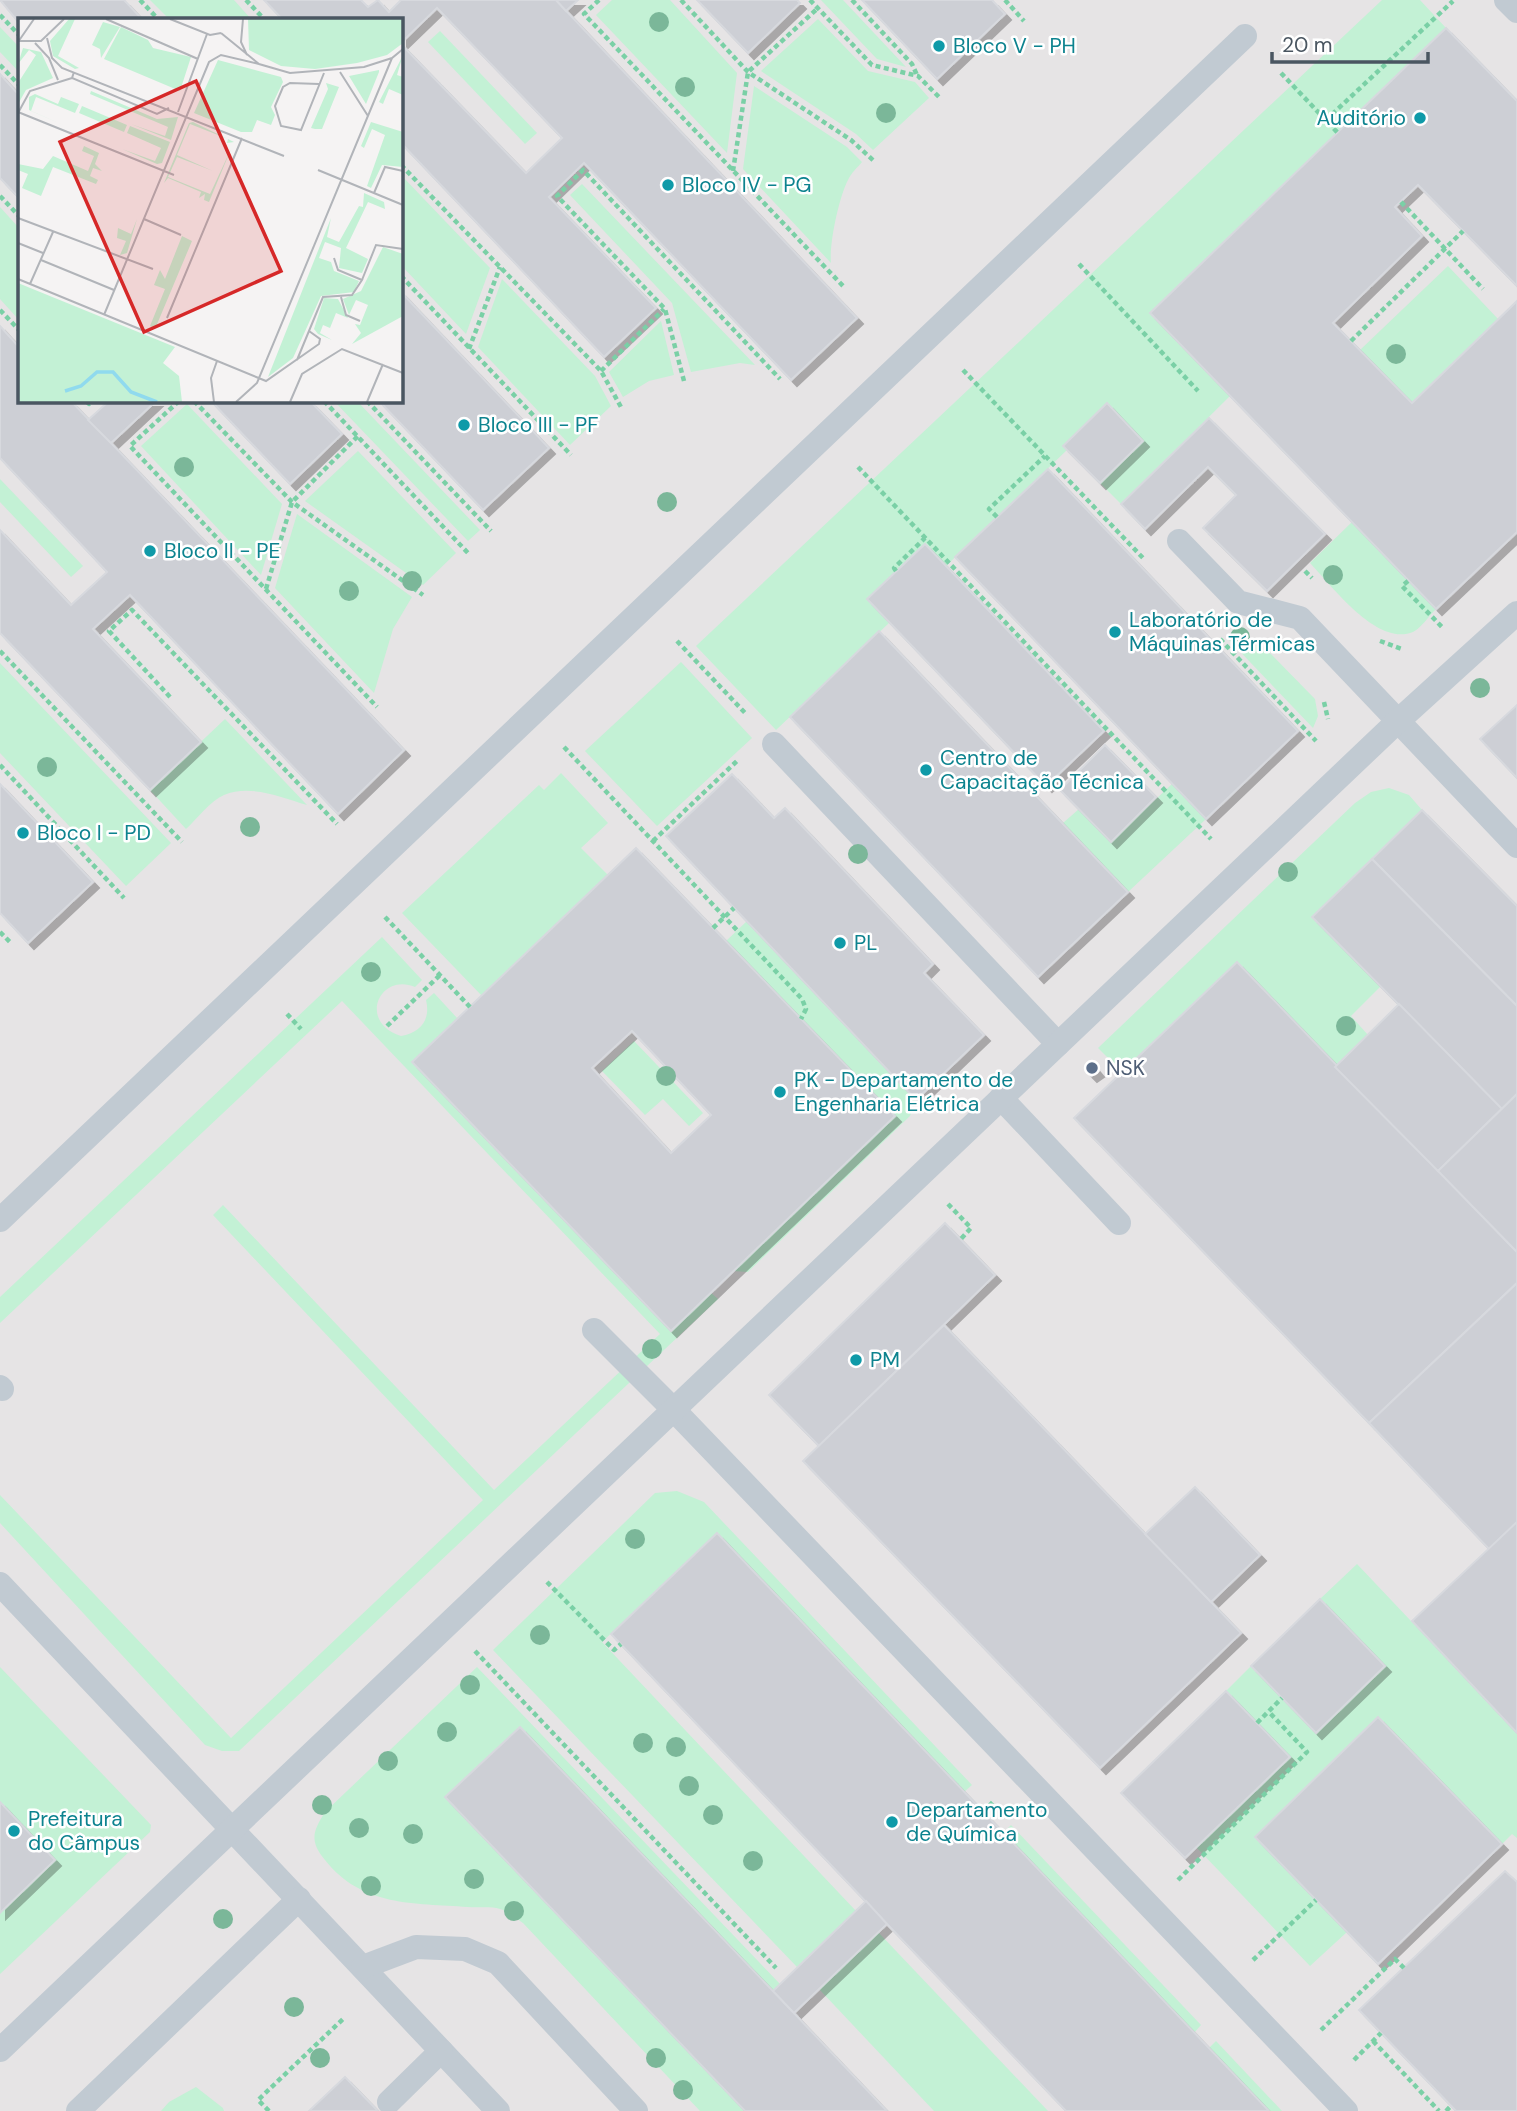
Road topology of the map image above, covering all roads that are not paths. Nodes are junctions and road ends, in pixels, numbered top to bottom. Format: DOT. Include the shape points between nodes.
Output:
graph roads {
  1 [pos="1506,0"];
  2 [pos="1517,11"];
  3 [pos="1245,36"];
  4 [pos="1179,541"];
  5 [pos="1517,613"];
  6 [pos="1398,721"];
  7 [pos="769,739"];
  8 [pos="1517,846"];
  9 [pos="1058,1044"];
  10 [pos="1001,1098"];
  11 [pos="0,1220"];
  12 [pos="1119,1223"];
  13 [pos="594,1330"];
  14 [pos="673,1409"];
  15 [pos="0,1584"];
  16 [pos="234,1830"];
  17 [pos="299,1899"];
  18 [pos="363,1967"];
  19 [pos="0,2050"];
  20 [pos="441,2051"];
  21 [pos="389,2102"];
  22 [pos="78,2111"];
  23 [pos="498,2111"];
  24 [pos="636,2111"];
  25 [pos="1346,2111"];
  1 -- 2 [label="lane"];
  3 -- 11 [label="lane"];
  4 -- 6 [label="lane" via="1238,602 1300,618"];
  5 -- 6 [label="lane"];
  6 -- 8 [label="lane"];
  6 -- 9 [label="lane"];
  7 -- 9 [label="lane"];
  9 -- 10 [label="lane"];
  10 -- 12 [label="lane"];
  10 -- 14 [label="lane"];
  13 -- 14 [label="lane"];
  14 -- 16 [label="lane"];
  14 -- 25 [label="lane"];
  15 -- 16 [label="lane"];
  16 -- 17 [label="lane"];
  16 -- 19 [label="lane"];
  17 -- 18 [label="lane"];
  17 -- 22 [label="lane"];
  18 -- 20 [label="lane"];
  18 -- 24 [label="lane" via="416,1947 466,1949 498,1963"];
  20 -- 21 [label="lane"];
  20 -- 23 [label="lane"];
}
